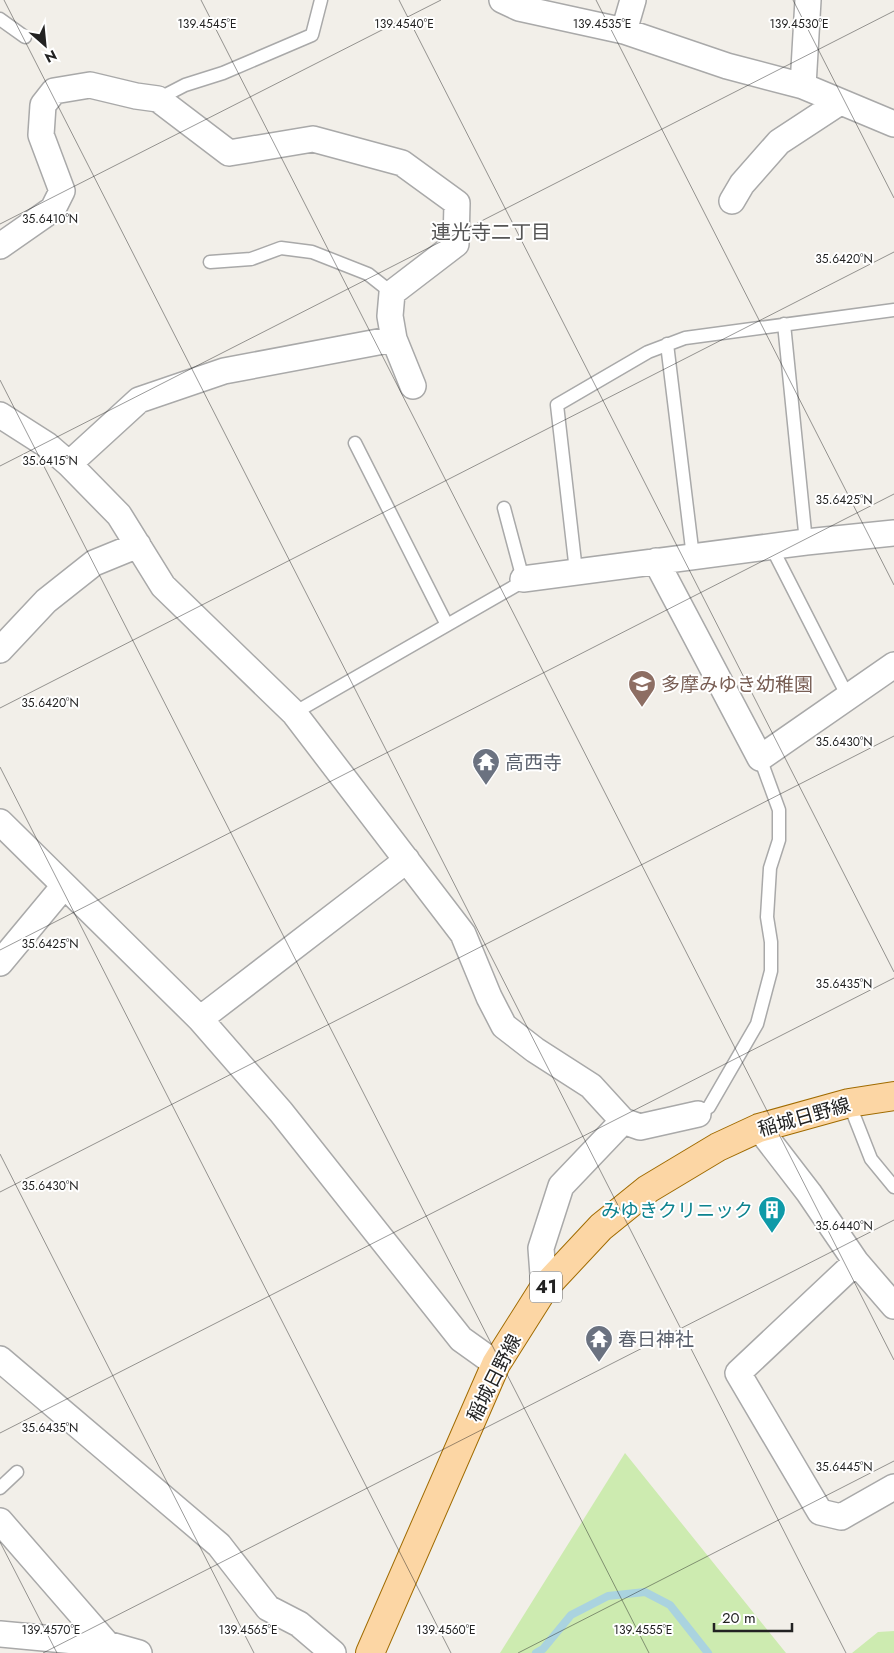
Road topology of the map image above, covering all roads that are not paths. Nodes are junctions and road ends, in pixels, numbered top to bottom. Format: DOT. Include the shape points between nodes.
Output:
graph roads {
  1 [pos="321,0"];
  2 [pos="502,0"];
  3 [pos="633,0"];
  4 [pos="808,0"];
  5 [pos="0,19"];
  6 [pos="624,31"];
  7 [pos="25,36"];
  8 [pos="803,86"];
  9 [pos="158,99"];
  10 [pos="840,102"];
  11 [pos="894,124"];
  12 [pos="732,201"];
  13 [pos="0,246"];
  14 [pos="210,262"];
  15 [pos="392,293"];
  16 [pos="894,310"];
  17 [pos="784,324"];
  18 [pos="394,338"];
  19 [pos="667,344"];
  20 [pos="413,386"];
  21 [pos="0,415"];
  22 [pos="355,443"];
  23 [pos="69,464"];
  24 [pos="504,508"];
  25 [pos="894,533"];
  26 [pos="806,542"];
  27 [pos="138,545"];
  28 [pos="772,548"];
  29 [pos="693,557"];
  30 [pos="656,561"];
  31 [pos="576,571"];
  32 [pos="523,579"];
  33 [pos="447,625"];
  34 [pos="0,650"];
  35 [pos="894,665"];
  36 [pos="848,697"];
  37 [pos="294,713"];
  38 [pos="760,758"];
  39 [pos="0,822"];
  40 [pos="407,860"];
  41 [pos="64,886"];
  42 [pos="0,963"];
  43 [pos="200,1019"];
  44 [pos="894,1096"];
  45 [pos="849,1103"];
  46 [pos="698,1114"];
  47 [pos="623,1121"];
  48 [pos="759,1128"];
  49 [pos="894,1188"];
  50 [pos="856,1262"];
  51 [pos="544,1288"];
  52 [pos="894,1306"];
  53 [pos="0,1359"];
  54 [pos="496,1364"];
  55 [pos="17,1472"];
  56 [pos="0,1488"];
  57 [pos="893,1490"];
  58 [pos="0,1521"];
  59 [pos="0,1634"];
  60 [pos="107,1644"];
  61 [pos="139,1653"];
  62 [pos="333,1653"];
  63 [pos="370,1653"];
  1 -- 9 [label="lane" via="312,35 223,73 185,85"];
  2 -- 6 [label="street" via="518,8"];
  3 -- 6 [label="street"];
  4 -- 8 [label="street"];
  5 -- 7 [label="lane"];
  6 -- 8 [label="street" via="727,66"];
  8 -- 10 [label="street"];
  9 -- 13 [label="street" via="90,84 54,91 42,105 41,135 62,191 53,209"];
  9 -- 15 [label="street" via="229,153 313,140 402,163 457,204 456,244"];
  10 -- 11 [label="street"];
  10 -- 12 [label="street" via="779,142 742,184"];
  14 -- 15 [label="lane" via="250,259 281,248 312,252 368,274"];
  15 -- 18 [label="street" via="390,316"];
  16 -- 17 [label="lane"];
  17 -- 19 [label="lane" via="685,338"];
  17 -- 26 [label="lane"];
  18 -- 20 [label="street"];
  18 -- 23 [label="street" via="224,371 139,400"];
  19 -- 29 [label="lane"];
  19 -- 31 [label="lane" via="557,405"];
  21 -- 23 [label="street" via="47,444"];
  22 -- 33 [label="lane"];
  23 -- 27 [label="street" via="119,515"];
  24 -- 32 [label="lane"];
  25 -- 26 [label="street"];
  26 -- 28 [label="street"];
  27 -- 34 [label="street" via="94,563 46,601"];
  27 -- 37 [label="street" via="163,586"];
  28 -- 29 [label="street"];
  28 -- 36 [label="lane"];
  29 -- 30 [label="street"];
  30 -- 31 [label="street"];
  30 -- 38 [label="street"];
  31 -- 32 [label="street"];
  32 -- 33 [label="lane"];
  33 -- 37 [label="lane"];
  35 -- 36 [label="street"];
  36 -- 38 [label="street"];
  37 -- 40 [label="street"];
  38 -- 46 [label="lane" via="779,810 779,840 770,868 767,917 771,971 757,1024 709,1107"];
  39 -- 41 [label="street"];
  40 -- 43 [label="street"];
  40 -- 47 [label="street" via="463,934 504,1026 591,1086"];
  41 -- 42 [label="street"];
  41 -- 43 [label="street"];
  43 -- 54 [label="street" via="281,1112 461,1339"];
  44 -- 45 [label="main road, 稲城日野線 / 41"];
  45 -- 48 [label="main road, 稲城日野線 / 41"];
  45 -- 49 [label="lane" via="871,1159"];
  46 -- 47 [label="street" via="640,1127"];
  47 -- 51 [label="street" via="561,1186 542,1248"];
  48 -- 50 [label="street"];
  48 -- 51 [label="main road, 稲城日野線 / 41" via="718,1147 648,1189 601,1228"];
  50 -- 52 [label="street"];
  50 -- 57 [label="street" via="738,1373 820,1512 841,1517"];
  51 -- 54 [label="main road, 稲城日野線 / 41"];
  53 -- 62 [label="street" via="219,1545 268,1608 299,1624"];
  54 -- 63 [label="main road, 稲城日野線 / 41"];
  55 -- 56 [label="lane"];
  58 -- 60 [label="street"];
  59 -- 60 [label="street"];
  60 -- 61 [label="street"];
}
